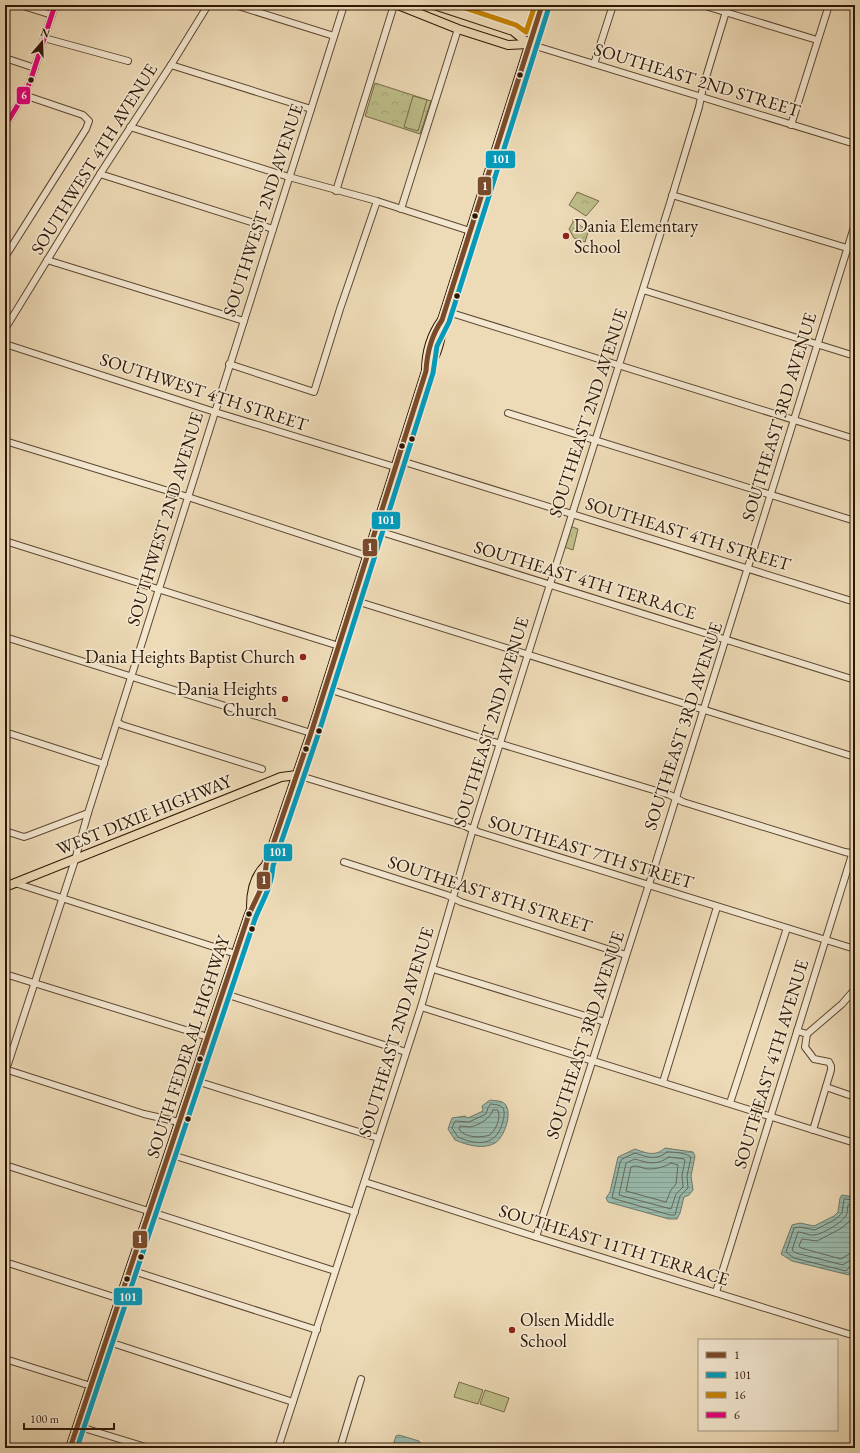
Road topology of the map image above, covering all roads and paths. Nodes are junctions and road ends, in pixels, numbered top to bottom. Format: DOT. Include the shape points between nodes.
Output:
graph roads {
  1 [pos="20,5"];
  2 [pos="55,5"];
  3 [pos="208,5"];
  4 [pos="235,5"];
  5 [pos="344,5"];
  6 [pos="394,5"];
  7 [pos="398,5"];
  8 [pos="434,5"];
  9 [pos="466,5"];
  10 [pos="542,5"];
  11 [pos="613,5"];
  12 [pos="702,5"];
  13 [pos="728,5"];
  14 [pos="829,5"];
  15 [pos="726,12"];
  16 [pos="52,15"];
  17 [pos="463,15"];
  18 [pos="458,29"];
  19 [pos="334,36"];
  20 [pos="44,38"];
  21 [pos="817,40"];
  22 [pos="529,44"];
  23 [pos="5,58"];
  24 [pos="128,61"];
  25 [pos="594,64"];
  26 [pos="171,65"];
  27 [pos="35,68"];
  28 [pos="24,95"];
  29 [pos="701,97"];
  30 [pos="311,108"];
  31 [pos="791,124"];
  32 [pos="5,126"];
  33 [pos="130,127"];
  34 [pos="855,144"];
  35 [pos="100,174"];
  36 [pos="289,177"];
  37 [pos="336,191"];
  38 [pos="672,195"];
  39 [pos="377,201"];
  40 [pos="401,209"];
  41 [pos="855,224"];
  42 [pos="273,229"];
  43 [pos="470,231"];
  44 [pos="847,248"];
  45 [pos="5,257"];
  46 [pos="47,260"];
  47 [pos="643,290"];
  48 [pos="445,311"];
  49 [pos="244,322"];
  50 [pos="5,329"];
  51 [pos="5,344"];
  52 [pos="818,344"];
  53 [pos="855,356"];
  54 [pos="229,364"];
  55 [pos="618,365"];
  56 [pos="215,412"];
  57 [pos="508,413"];
  58 [pos="793,420"];
  59 [pos="855,439"];
  60 [pos="595,440"];
  61 [pos="5,441"];
  62 [pos="396,464"];
  63 [pos="770,496"];
  64 [pos="188,497"];
  65 [pos="572,514"];
  66 [pos="855,521"];
  67 [pos="375,530"];
  68 [pos="5,541"];
  69 [pos="367,556"];
  70 [pos="748,569"];
  71 [pos="549,585"];
  72 [pos="158,590"];
  73 [pos="353,600"];
  74 [pos="855,602"];
  75 [pos="5,637"];
  76 [pos="726,640"];
  77 [pos="339,646"];
  78 [pos="528,654"];
  79 [pos="131,676"];
  80 [pos="855,680"];
  81 [pos="325,688"];
  82 [pos="704,709"];
  83 [pos="117,722"];
  84 [pos="5,732"];
  85 [pos="311,733"];
  86 [pos="500,743"];
  87 [pos="855,757"];
  88 [pos="104,764"];
  89 [pos="262,769"];
  90 [pos="296,775"];
  91 [pos="675,798"];
  92 [pos="88,813"];
  93 [pos="473,829"];
  94 [pos="5,831"];
  95 [pos="855,845"];
  96 [pos="854,853"];
  97 [pos="75,860"];
  98 [pos="344,862"];
  99 [pos="15,883"];
  100 [pos="649,886"];
  101 [pos="5,887"];
  102 [pos="453,898"];
  103 [pos="62,899"];
  104 [pos="717,907"];
  105 [pos="787,928"];
  106 [pos="825,940"];
  107 [pos="855,949"];
  108 [pos="236,954"];
  109 [pos="626,955"];
  110 [pos="433,969"];
  111 [pos="5,974"];
  112 [pos="34,983"];
  113 [pos="855,989"];
  114 [pos="222,993"];
  115 [pos="421,1007"];
  116 [pos="604,1022"];
  117 [pos="797,1031"];
  118 [pos="807,1034"];
  119 [pos="208,1037"];
  120 [pos="406,1052"];
  121 [pos="592,1060"];
  122 [pos="6,1064"];
  123 [pos="8,1073"];
  124 [pos="193,1080"];
  125 [pos="663,1082"];
  126 [pos="826,1086"];
  127 [pos="855,1097"];
  128 [pos="730,1103"];
  129 [pos="770,1116"];
  130 [pos="179,1122"];
  131 [pos="813,1130"];
  132 [pos="378,1138"];
  133 [pos="855,1143"];
  134 [pos="169,1154"];
  135 [pos="5,1165"];
  136 [pos="365,1182"];
  137 [pos="150,1212"];
  138 [pos="355,1212"];
  139 [pos="536,1236"];
  140 [pos="5,1262"];
  141 [pos="130,1270"];
  142 [pos="335,1271"];
  143 [pos="716,1292"];
  144 [pos="120,1299"];
  145 [pos="317,1330"];
  146 [pos="855,1336"];
  147 [pos="106,1340"];
  148 [pos="5,1359"];
  149 [pos="361,1379"];
  150 [pos="91,1386"];
  151 [pos="293,1402"];
  152 [pos="77,1426"];
  153 [pos="70,1448"];
  154 [pos="149,1448"];
  155 [pos="278,1448"];
  156 [pos="340,1448"];
  1 -- 16 [label="street"];
  2 -- 16 [label="street"];
  3 -- 26 [label="street, SOUTHWEST 4TH AVENUE"];
  4 -- 19 [label="street"];
  5 -- 19 [label="street, SOUTHWEST 2ND AVENUE"];
  6 -- 37 [label="street"];
  7 -- 18 [label="main road"];
  8 -- 17 [label="main road"];
  9 -- 17 [label="street"];
  10 -- 22 [label="main road, SOUTH FEDERAL HIGHWAY"];
  11 -- 25 [label="street"];
  12 -- 15 [label="street"];
  13 -- 15 [label="street, SOUTHEAST 2ND AVENUE"];
  14 -- 21 [label="street"];
  15 -- 21 [label="street"];
  15 -- 29 [label="street, SOUTHEAST 2ND AVENUE"];
  16 -- 20 [label="street"];
  17 -- 22 [label="main road" via="513,31"];
  18 -- 22 [label="main road" via="508,45"];
  18 -- 40 [label="street"];
  19 -- 30 [label="street, SOUTHWEST 2ND AVENUE"];
  20 -- 24 [label="street"];
  20 -- 27 [label="street"];
  21 -- 31 [label="street"];
  22 -- 25 [label="street, SOUTHEAST 2ND STREET"];
  22 -- 43 [label="main road, SOUTH FEDERAL HIGHWAY"];
  23 -- 27 [label="street"];
  25 -- 29 [label="street, SOUTHEAST 2ND STREET"];
  26 -- 30 [label="street"];
  26 -- 33 [label="street, SOUTHWEST 4TH AVENUE"];
  27 -- 28 [label="street"];
  28 -- 32 [label="street"];
  28 -- 45 [label="street" via="83,115 89,121"];
  29 -- 31 [label="street, SOUTHEAST 2ND STREET"];
  29 -- 38 [label="street, SOUTHEAST 2ND AVENUE"];
  30 -- 36 [label="street, SOUTHWEST 2ND AVENUE"];
  31 -- 34 [label="street, SOUTHEAST 2ND STREET"];
  33 -- 35 [label="street, SOUTHWEST 4TH AVENUE"];
  33 -- 36 [label="street"];
  35 -- 42 [label="street"];
  35 -- 46 [label="street, SOUTHWEST 4TH AVENUE"];
  36 -- 37 [label="street"];
  36 -- 42 [label="street, SOUTHWEST 2ND AVENUE"];
  37 -- 39 [label="street"];
  38 -- 44 [label="street"];
  38 -- 47 [label="street, SOUTHEAST 2ND AVENUE"];
  39 -- 40 [label="street"];
  39 -- 54 [label="street" via="314,392"];
  40 -- 43 [label="street"];
  41 -- 44 [label="street, SOUTHEAST 3RD AVENUE"];
  42 -- 49 [label="street, SOUTHWEST 2ND AVENUE"];
  43 -- 48 [label="main road, SOUTH FEDERAL HIGHWAY"];
  44 -- 52 [label="street, SOUTHEAST 3RD AVENUE"];
  46 -- 49 [label="street"];
  46 -- 50 [label="street, SOUTHWEST 4TH AVENUE"];
  47 -- 52 [label="street"];
  47 -- 55 [label="street, SOUTHEAST 2ND AVENUE"];
  48 -- 55 [label="street"];
  48 -- 62 [label="main road, SOUTH FEDERAL HIGHWAY" via="442,334 434,360 426,370"];
  49 -- 54 [label="street, SOUTHWEST 2ND AVENUE"];
  51 -- 56 [label="street, SOUTHWEST 4TH STREET"];
  52 -- 53 [label="street"];
  52 -- 58 [label="street, SOUTHEAST 3RD AVENUE"];
  54 -- 56 [label="street, SOUTHWEST 2ND AVENUE"];
  55 -- 58 [label="street"];
  55 -- 60 [label="street, SOUTHEAST 2ND AVENUE"];
  56 -- 62 [label="street, SOUTHWEST 4TH STREET"];
  56 -- 64 [label="street, SOUTHWEST 2ND AVENUE"];
  57 -- 60 [label="street"];
  58 -- 59 [label="street"];
  58 -- 63 [label="street, SOUTHEAST 3RD AVENUE"];
  60 -- 63 [label="street"];
  60 -- 65 [label="street, SOUTHEAST 2ND AVENUE"];
  61 -- 64 [label="street"];
  62 -- 65 [label="street, SOUTHEAST 4TH STREET"];
  62 -- 67 [label="main road, SOUTH FEDERAL HIGHWAY"];
  63 -- 66 [label="street"];
  63 -- 70 [label="street, SOUTHEAST 3RD AVENUE"];
  64 -- 69 [label="street"];
  64 -- 72 [label="street, SOUTHWEST 2ND AVENUE"];
  65 -- 70 [label="street, SOUTHEAST 4TH STREET"];
  65 -- 71 [label="street, SOUTHEAST 2ND AVENUE"];
  67 -- 69 [label="main road, SOUTH FEDERAL HIGHWAY"];
  67 -- 71 [label="street, SOUTHEAST 4TH TERRACE"];
  68 -- 72 [label="street"];
  69 -- 73 [label="main road, SOUTH FEDERAL HIGHWAY"];
  70 -- 74 [label="street, SOUTHEAST 4TH STREET"];
  70 -- 76 [label="street, SOUTHEAST 3RD AVENUE"];
  71 -- 76 [label="street, SOUTHEAST 4TH TERRACE"];
  71 -- 78 [label="street, SOUTHEAST 2ND AVENUE"];
  72 -- 77 [label="street"];
  72 -- 79 [label="street, SOUTHWEST 2ND AVENUE"];
  73 -- 77 [label="main road, SOUTH FEDERAL HIGHWAY"];
  73 -- 78 [label="street"];
  75 -- 79 [label="street"];
  76 -- 80 [label="street, SOUTHEAST 4TH TERRACE"];
  76 -- 82 [label="street, SOUTHEAST 3RD AVENUE"];
  77 -- 81 [label="main road, SOUTH FEDERAL HIGHWAY"];
  78 -- 82 [label="street"];
  78 -- 86 [label="street, SOUTHEAST 2ND AVENUE"];
  79 -- 83 [label="street, SOUTHWEST 2ND AVENUE"];
  79 -- 85 [label="street"];
  81 -- 85 [label="main road, SOUTH FEDERAL HIGHWAY"];
  81 -- 86 [label="street"];
  82 -- 87 [label="street"];
  82 -- 91 [label="street, SOUTHEAST 3RD AVENUE"];
  83 -- 88 [label="street, SOUTHWEST 2ND AVENUE"];
  83 -- 89 [label="street"];
  84 -- 88 [label="street"];
  85 -- 90 [label="main road, SOUTH FEDERAL HIGHWAY"];
  86 -- 91 [label="street"];
  86 -- 93 [label="street, SOUTHEAST 2ND AVENUE"];
  88 -- 92 [label="street, SOUTHWEST 2ND AVENUE"];
  90 -- 93 [label="street, SOUTHEAST 7TH STREET"];
  90 -- 97 [label="main road, WEST DIXIE HIGHWAY" via="281,777"];
  90 -- 108 [label="main road, SOUTH FEDERAL HIGHWAY" via="266,865 258,873"];
  91 -- 96 [label="street"];
  91 -- 100 [label="street, SOUTHEAST 3RD AVENUE"];
  92 -- 94 [label="street" via="30,835"];
  92 -- 97 [label="street, SOUTHWEST 2ND AVENUE"];
  93 -- 100 [label="street, SOUTHEAST 7TH STREET"];
  93 -- 102 [label="street, SOUTHEAST 2ND AVENUE"];
  95 -- 96 [label="street, SOUTHEAST 4TH AVENUE"];
  96 -- 106 [label="street, SOUTHEAST 4TH AVENUE"];
  97 -- 99 [label="main road, WEST DIXIE HIGHWAY"];
  97 -- 103 [label="street, SOUTHWEST 2ND AVENUE"];
  98 -- 102 [label="street, SOUTHEAST 8TH STREET"];
  99 -- 101 [label="main road, WEST DIXIE HIGHWAY"];
  99 -- 103 [label="street"];
  100 -- 104 [label="street, SOUTHEAST 7TH STREET"];
  100 -- 109 [label="street, SOUTHEAST 3RD AVENUE"];
  102 -- 109 [label="street, SOUTHEAST 8TH STREET"];
  102 -- 110 [label="street, SOUTHEAST 2ND AVENUE"];
  103 -- 108 [label="street"];
  103 -- 112 [label="street, SOUTHWEST 2ND AVENUE"];
  104 -- 105 [label="street, SOUTHEAST 7TH STREET"];
  104 -- 125 [label="street"];
  105 -- 106 [label="street, SOUTHEAST 7TH STREET"];
  105 -- 128 [label="street"];
  106 -- 107 [label="street, SOUTHEAST 7TH STREET"];
  106 -- 117 [label="street, SOUTHEAST 4TH AVENUE"];
  108 -- 114 [label="main road, SOUTH FEDERAL HIGHWAY"];
  109 -- 116 [label="street, SOUTHEAST 3RD AVENUE"];
  110 -- 115 [label="street, SOUTHEAST 2ND AVENUE"];
  110 -- 116 [label="street"];
  111 -- 112 [label="street"];
  112 -- 119 [label="street"];
  112 -- 122 [label="street, SOUTHWEST 2ND AVENUE"];
  113 -- 118 [label="street" via="842,1004"];
  114 -- 119 [label="main road, SOUTH FEDERAL HIGHWAY"];
  114 -- 120 [label="street"];
  115 -- 120 [label="street, SOUTHEAST 2ND AVENUE"];
  115 -- 121 [label="street"];
  116 -- 121 [label="street, SOUTHEAST 3RD AVENUE"];
  117 -- 118 [label="street"];
  117 -- 129 [label="street, SOUTHEAST 4TH AVENUE"];
  118 -- 126 [label="street" via="805,1048 814,1059 829,1062 831,1066"];
  119 -- 124 [label="main road, SOUTH FEDERAL HIGHWAY"];
  120 -- 132 [label="street, SOUTHEAST 2ND AVENUE"];
  121 -- 125 [label="street"];
  121 -- 139 [label="street, SOUTHEAST 3RD AVENUE"];
  122 -- 123 [label="street" via="10,1066"];
  123 -- 130 [label="street"];
  124 -- 130 [label="main road, SOUTH FEDERAL HIGHWAY"];
  124 -- 132 [label="street"];
  125 -- 128 [label="street"];
  126 -- 127 [label="street"];
  126 -- 131 [label="street"];
  128 -- 129 [label="street"];
  129 -- 131 [label="street"];
  129 -- 143 [label="street, SOUTHEAST 4TH AVENUE"];
  130 -- 134 [label="main road, SOUTH FEDERAL HIGHWAY"];
  131 -- 133 [label="street"];
  132 -- 136 [label="street, SOUTHEAST 2ND AVENUE"];
  134 -- 137 [label="main road, SOUTH FEDERAL HIGHWAY"];
  134 -- 138 [label="street"];
  135 -- 137 [label="street"];
  136 -- 138 [label="street, SOUTHEAST 2ND AVENUE"];
  136 -- 139 [label="street, SOUTHEAST 11TH TERRACE"];
  137 -- 141 [label="main road, SOUTH FEDERAL HIGHWAY"];
  137 -- 142 [label="street"];
  138 -- 142 [label="street, SOUTHEAST 2ND AVENUE"];
  139 -- 143 [label="street, SOUTHEAST 11TH TERRACE"];
  140 -- 144 [label="street"];
  141 -- 144 [label="main road, SOUTH FEDERAL HIGHWAY"];
  141 -- 145 [label="street"];
  142 -- 145 [label="street, SOUTHEAST 2ND AVENUE"];
  143 -- 146 [label="street, SOUTHEAST 11TH TERRACE"];
  144 -- 147 [label="main road, SOUTH FEDERAL HIGHWAY"];
  145 -- 151 [label="street, SOUTHEAST 2ND AVENUE"];
  147 -- 150 [label="main road, SOUTH FEDERAL HIGHWAY"];
  147 -- 151 [label="street"];
  148 -- 150 [label="street"];
  149 -- 156 [label="street"];
  150 -- 152 [label="main road, SOUTH FEDERAL HIGHWAY"];
  151 -- 155 [label="street, SOUTHEAST 2ND AVENUE"];
  152 -- 153 [label="main road, SOUTH FEDERAL HIGHWAY"];
  152 -- 154 [label="street"];
}
